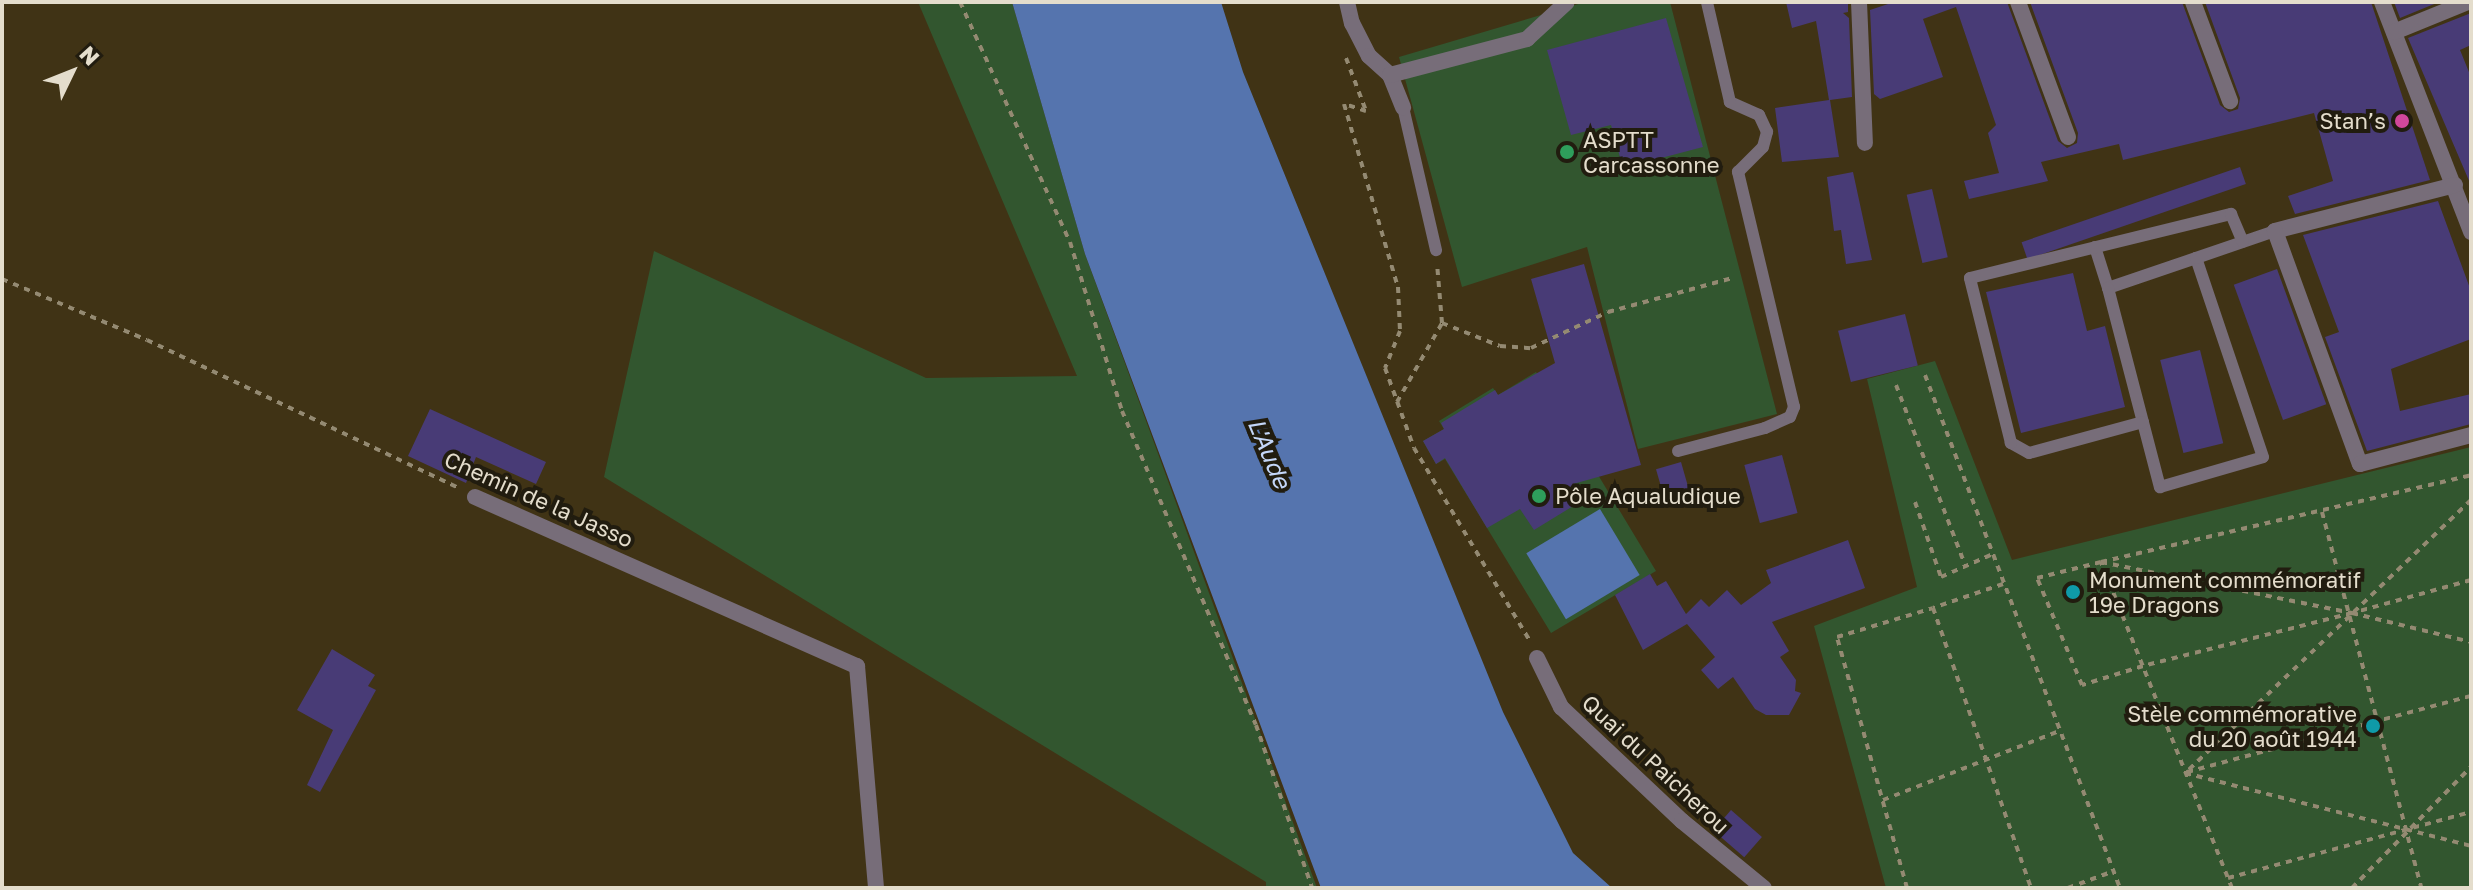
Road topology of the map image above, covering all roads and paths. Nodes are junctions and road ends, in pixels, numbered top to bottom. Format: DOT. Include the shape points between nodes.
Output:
graph roads {
  1 [pos="960,2"];
  2 [pos="1347,2"];
  3 [pos="1567,2"];
  4 [pos="1707,2"];
  5 [pos="1859,2"];
  6 [pos="2018,2"];
  7 [pos="2193,2"];
  8 [pos="2382,2"];
  9 [pos="2468,2"];
  10 [pos="2394,32"];
  11 [pos="1342,45"];
  12 [pos="1390,75"];
  13 [pos="2230,101"];
  14 [pos="1403,107"];
  15 [pos="2068,137"];
  16 [pos="1865,143"];
  17 [pos="2461,187"];
  18 [pos="2275,231"];
  19 [pos="2471,232"];
  20 [pos="2243,242"];
  21 [pos="2095,247"];
  22 [pos="1436,250"];
  23 [pos="2196,258"];
  24 [pos="1732,278"];
  25 [pos="2,279"];
  26 [pos="2108,288"];
  27 [pos="1442,323"];
  28 [pos="1925,375"];
  29 [pos="1896,385"];
  30 [pos="1397,402"];
  31 [pos="2143,422"];
  32 [pos="2471,435"];
  33 [pos="1678,451"];
  34 [pos="2471,475"];
  35 [pos="475,497"];
  36 [pos="2471,500"];
  37 [pos="1915,502"];
  38 [pos="2322,512"];
  39 [pos="1993,554"];
  40 [pos="2101,562"];
  41 [pos="1965,565"];
  42 [pos="2471,580"];
  43 [pos="2003,584"];
  44 [pos="1933,608"];
  45 [pos="2352,613"];
  46 [pos="2471,642"];
  47 [pos="1537,658"];
  48 [pos="2143,666"];
  49 [pos="2471,696"];
  50 [pos="2378,721"];
  51 [pos="2060,731"];
  52 [pos="1987,761"];
  53 [pos="2471,767"];
  54 [pos="2185,773"];
  55 [pos="1883,800"];
  56 [pos="2471,812"];
  57 [pos="2405,829"];
  58 [pos="2471,846"];
  59 [pos="2114,871"];
  60 [pos="2228,878"];
  61 [pos="876,888"];
  62 [pos="1312,888"];
  63 [pos="1764,888"];
  64 [pos="1907,888"];
  65 [pos="2031,888"];
  66 [pos="2068,888"];
  67 [pos="2120,888"];
  68 [pos="2232,888"];
  69 [pos="2352,888"];
  70 [pos="2421,888"];
  1 -- 62 [label="path" via="1070,242 1122,411 1256,725"];
  2 -- 12 [label="street" via="1369,56"];
  3 -- 12 [label="street" via="1527,39"];
  4 -- 33 [label="lane" via="1730,102 1748,106 1767,132 1763,147 1738,172 1794,407 1790,417 1765,428"];
  5 -- 16 [label="street"];
  6 -- 15 [label="street"];
  7 -- 13 [label="street"];
  8 -- 10 [label="street"];
  9 -- 10 [label="street"];
  10 -- 17 [label="street"];
  11 -- 30 [label="path" via="1366,111 1344,104 1398,287 1400,331 1385,368"];
  12 -- 14 [label="street"];
  14 -- 22 [label="lane"];
  17 -- 18 [label="street"];
  17 -- 19 [label="street"];
  18 -- 20 [label="lane"];
  18 -- 32 [label="street" via="2360,464"];
  20 -- 21 [label="lane" via="2231,214"];
  20 -- 23 [label="lane"];
  21 -- 26 [label="lane"];
  21 -- 31 [label="lane" via="1970,278 2011,443 2029,453"];
  22 -- 27 [label="path"];
  23 -- 26 [label="lane"];
  23 -- 31 [label="lane" via="2263,457 2160,487"];
  24 -- 27 [label="path" via="1608,312 1531,348 1500,346"];
  25 -- 35 [label="path, Chemin de la Jasso" via="147,340"];
  26 -- 31 [label="lane"];
  27 -- 30 [label="path"];
  28 -- 39 [label="path"];
  29 -- 41 [label="path"];
  30 -- 47 [label="path" via="1414,448 1525,628"];
  34 -- 38 [label="path"];
  35 -- 61 [label="street, Chemin de la Jasso" via="857,666"];
  36 -- 45 [label="path"];
  37 -- 41 [label="path" via="1941,577"];
  38 -- 40 [label="path"];
  38 -- 45 [label="path"];
  39 -- 41 [label="path"];
  39 -- 43 [label="path"];
  40 -- 45 [label="path"];
  40 -- 48 [label="path"];
  40 -- 48 [label="path" via="2037,578 2082,685"];
  42 -- 45 [label="path"];
  43 -- 44 [label="path"];
  43 -- 51 [label="path"];
  44 -- 52 [label="path"];
  44 -- 55 [label="path" via="1837,637"];
  45 -- 46 [label="path"];
  45 -- 48 [label="path"];
  45 -- 50 [label="path"];
  45 -- 54 [label="path"];
  47 -- 63 [label="street, Quai du Paicherou" via="1561,707 1682,821"];
  48 -- 54 [label="path"];
  49 -- 50 [label="path"];
  50 -- 54 [label="path"];
  50 -- 57 [label="path"];
  51 -- 52 [label="path"];
  51 -- 59 [label="path"];
  52 -- 55 [label="path"];
  52 -- 65 [label="path"];
  53 -- 57 [label="path"];
  54 -- 57 [label="path"];
  54 -- 60 [label="path"];
  55 -- 64 [label="path"];
  56 -- 57 [label="path"];
  57 -- 58 [label="path"];
  57 -- 60 [label="path"];
  57 -- 69 [label="path"];
  57 -- 70 [label="path"];
  59 -- 66 [label="path"];
  59 -- 67 [label="path"];
  60 -- 68 [label="path"];
}
